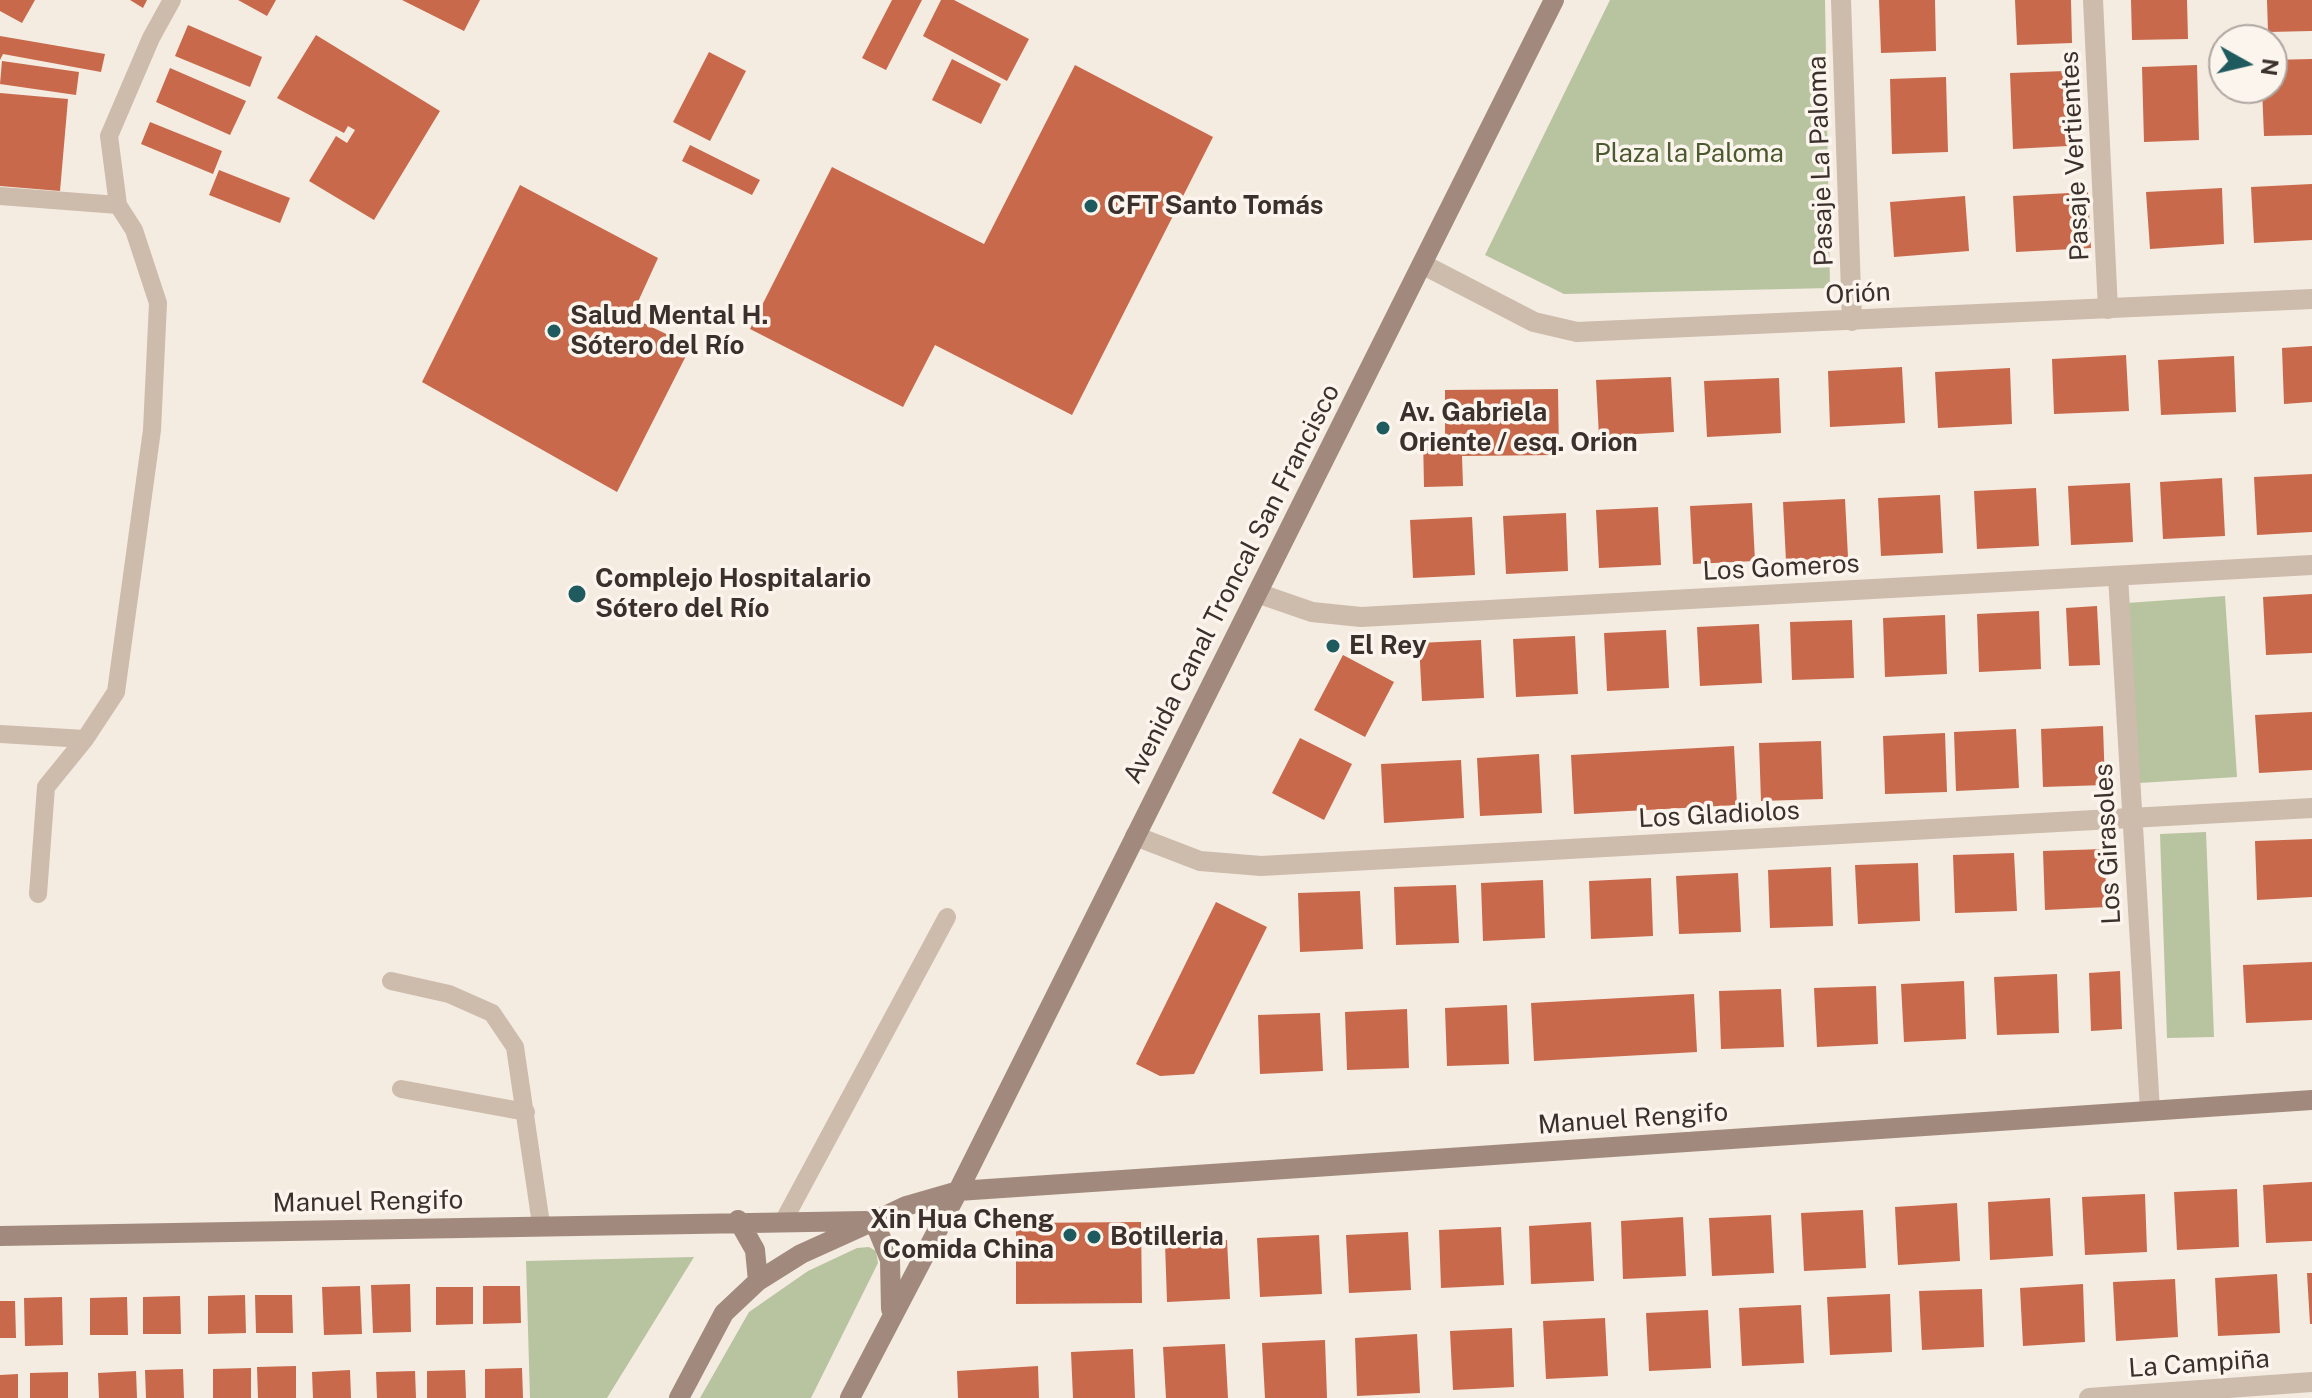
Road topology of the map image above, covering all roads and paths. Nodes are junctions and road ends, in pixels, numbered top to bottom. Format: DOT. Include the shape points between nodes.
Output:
graph roads {
  1 [pos="172,0"];
  2 [pos="1554,0"];
  3 [pos="1841,0"];
  4 [pos="2093,0"];
  5 [pos="0,196"];
  6 [pos="118,205"];
  7 [pos="1422,264"];
  8 [pos="2312,299"];
  9 [pos="2108,309"];
  10 [pos="1852,321"];
  11 [pos="2312,565"];
  12 [pos="2118,576"];
  13 [pos="1257,593"];
  14 [pos="0,734"];
  15 [pos="85,739"];
  16 [pos="2312,808"];
  17 [pos="2132,818"];
  18 [pos="1135,836"];
  19 [pos="38,894"];
  20 [pos="947,917"];
  21 [pos="391,981"];
  22 [pos="401,1089"];
  23 [pos="2312,1100"];
  24 [pos="2150,1110"];
  25 [pos="526,1112"];
  26 [pos="958,1191"];
  27 [pos="738,1220"];
  28 [pos="784,1220"];
  29 [pos="874,1221"];
  30 [pos="541,1224"];
  31 [pos="0,1236"];
  32 [pos="758,1281"];
  33 [pos="886,1329"];
  34 [pos="2312,1382"];
  35 [pos="2131,1396"];
  36 [pos="679,1398"];
  37 [pos="850,1398"];
  38 [pos="2089,1398"];
  1 -- 6 [label="lane" via="109,136"];
  2 -- 7 [label="street, Avenida Canal Troncal San Francisco"];
  3 -- 10 [label="street, Pasaje La Paloma"];
  4 -- 9 [label="street, Pasaje Vertientes"];
  5 -- 6 [label="lane"];
  6 -- 15 [label="lane" via="134,230 158,303 156,388 116,692"];
  7 -- 10 [label="street, Orión" via="1534,322 1577,332"];
  7 -- 13 [label="street, Avenida Canal Troncal San Francisco"];
  8 -- 9 [label="street, Orión"];
  9 -- 10 [label="street, Orión"];
  11 -- 12 [label="street, Los Gomeros"];
  12 -- 13 [label="street, Los Gomeros" via="1361,617 1312,612"];
  12 -- 17 [label="street, Los Girasoles"];
  13 -- 18 [label="street, Avenida Canal Troncal San Francisco"];
  14 -- 15 [label="lane"];
  15 -- 19 [label="lane" via="46,787"];
  16 -- 17 [label="street, Los Gladiolos"];
  17 -- 18 [label="street, Los Gladiolos" via="1261,866 1200,861"];
  17 -- 24 [label="street, Los Girasoles"];
  18 -- 26 [label="street, Avenida Canal Troncal San Francisco"];
  20 -- 28 [label="lane"];
  21 -- 25 [label="lane" via="449,994 492,1013 515,1047"];
  22 -- 25 [label="lane"];
  23 -- 24 [label="street, Manuel Rengifo"];
  24 -- 26 [label="street, Manuel Rengifo"];
  25 -- 30 [label="lane"];
  26 -- 29 [label="street"];
  26 -- 33 [label="street, Avenida Canal Troncal San Francisco"];
  27 -- 28 [label="street, Manuel Rengifo"];
  27 -- 30 [label="street, Manuel Rengifo"];
  27 -- 32 [label="street" via="755,1250"];
  28 -- 29 [label="street, Manuel Rengifo"];
  29 -- 32 [label="street" via="801,1254"];
  29 -- 33 [label="street" via="884,1240 893,1284"];
  30 -- 31 [label="street, Manuel Rengifo"];
  32 -- 36 [label="street" via="724,1313"];
  33 -- 37 [label="street, Avenida Canal Troncal San Francisco"];
  34 -- 35 [label="street, La Campiña"];
  35 -- 38 [label="street, La Campiña"];
}
